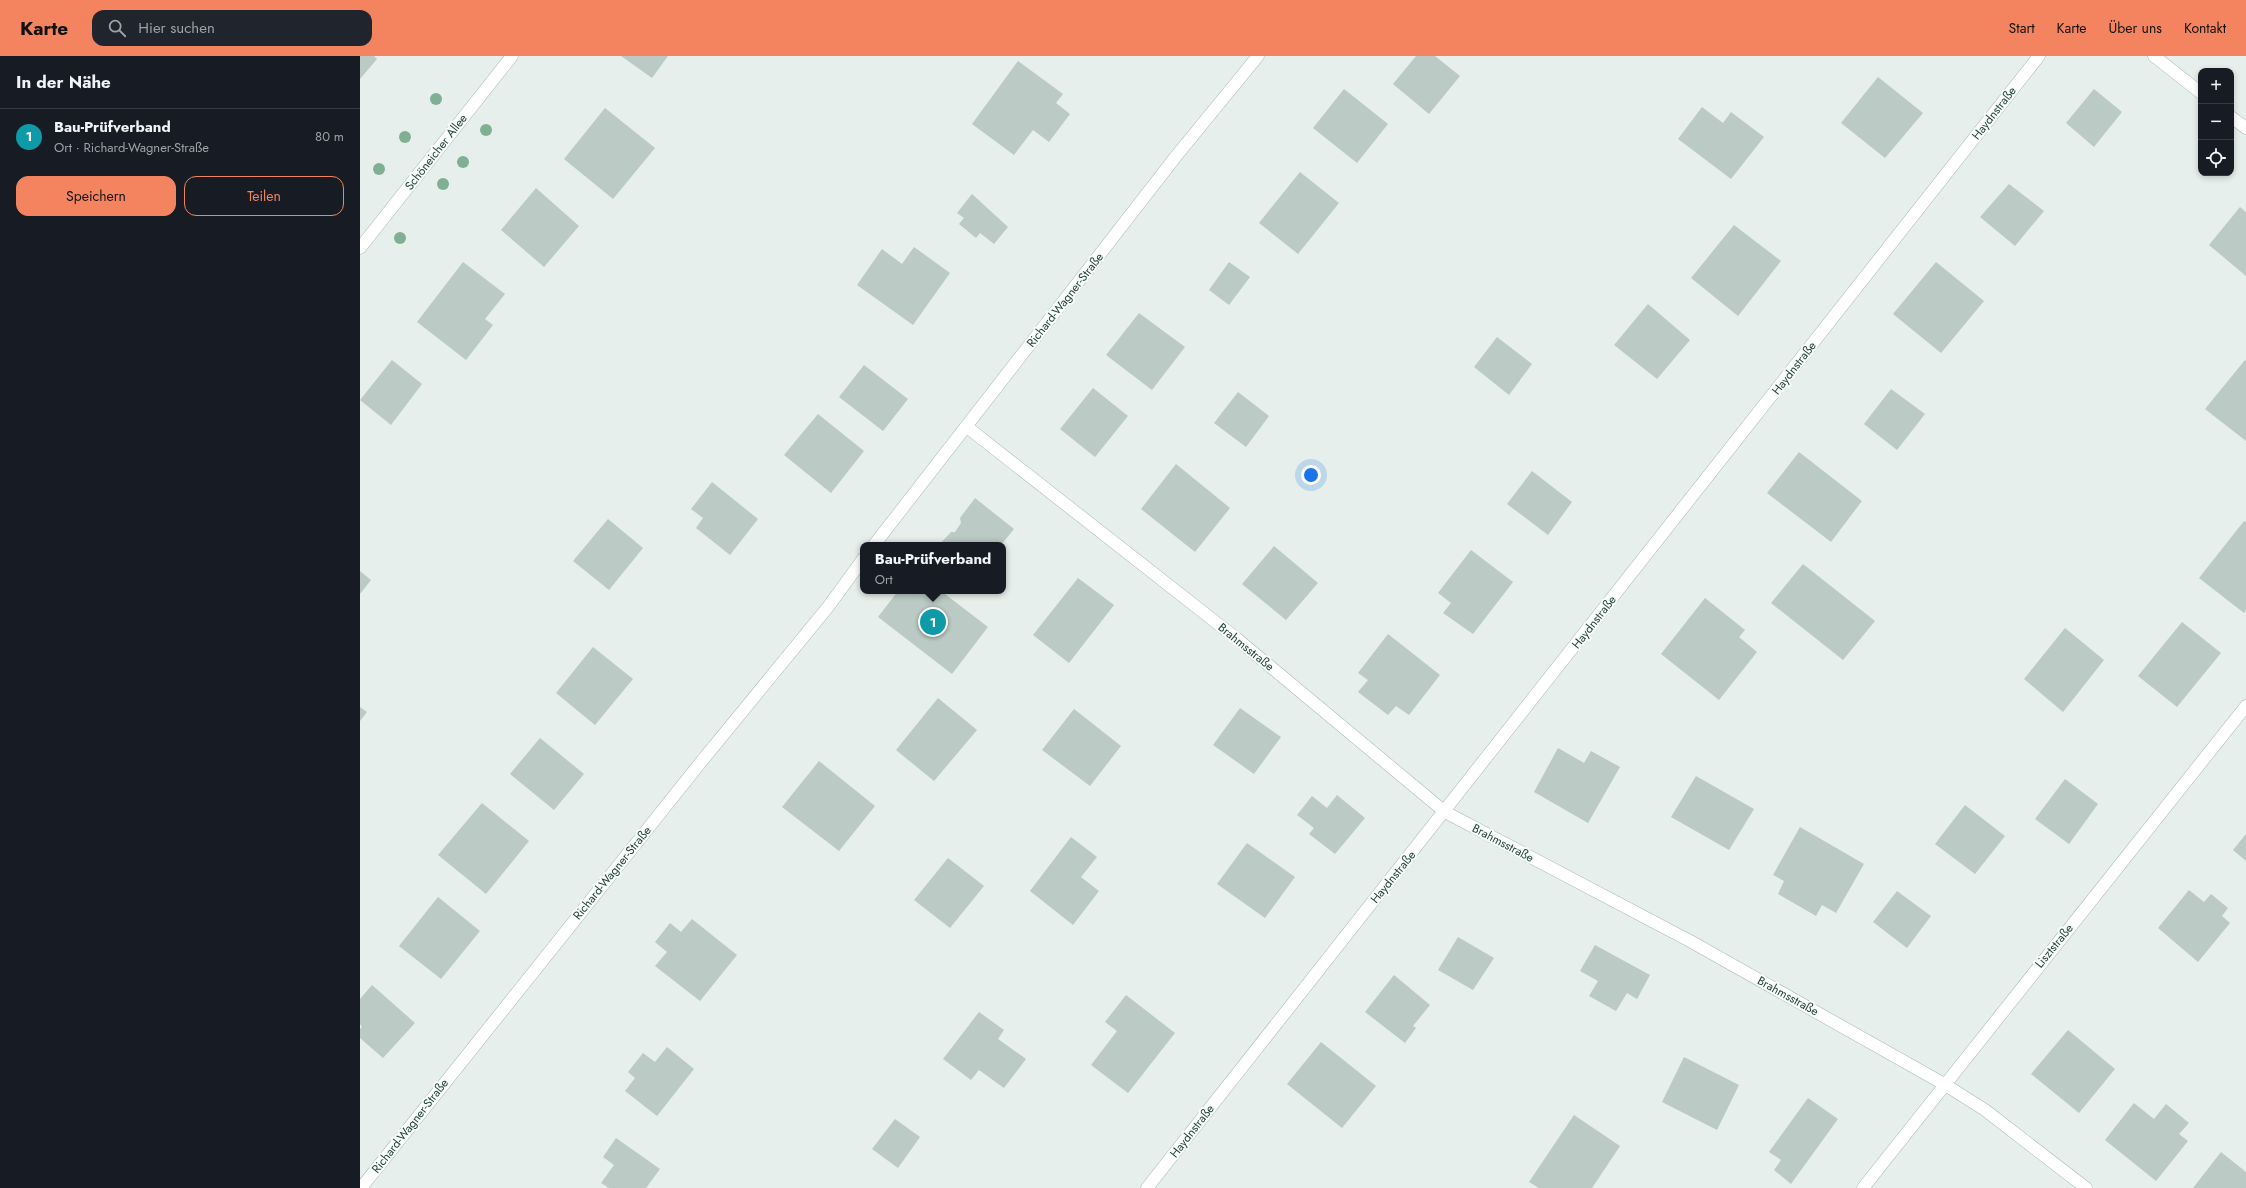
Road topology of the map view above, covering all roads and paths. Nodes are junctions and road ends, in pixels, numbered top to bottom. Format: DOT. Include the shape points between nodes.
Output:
graph roads {
  1 [pos="512,56"];
  2 [pos="1258,56"];
  3 [pos="2039,56"];
  4 [pos="2154,56"];
  5 [pos="2198,91"];
  6 [pos="2234,118"];
  7 [pos="2246,128"];
  8 [pos="360,248"];
  9 [pos="966,427"];
  10 [pos="876,542"];
  11 [pos="860,563"];
  12 [pos="2246,706"];
  13 [pos="1445,812"];
  14 [pos="1944,1084"];
  15 [pos="361,1188"];
  16 [pos="1147,1188"];
  17 [pos="1863,1188"];
  18 [pos="2086,1188"];
  1 -- 8 [label="street, Schöneicher Allee"];
  2 -- 9 [label="street, Richard-Wagner-Straße" via="1177,155"];
  3 -- 13 [label="street, Haydnstraße"];
  4 -- 5 [label="street"];
  6 -- 7 [label="street"];
  9 -- 10 [label="street, Richard-Wagner-Straße"];
  9 -- 13 [label="street, Brahmsstraße" via="1236,638"];
  11 -- 15 [label="street, Richard-Wagner-Straße" via="828,607 691,774"];
  12 -- 14 [label="street, Lisztstraße"];
  13 -- 14 [label="street, Brahmsstraße" via="1690,941"];
  13 -- 16 [label="street, Haydnstraße"];
  14 -- 17 [label="street, Lisztstraße"];
  14 -- 18 [label="street, Brahmsstraße" via="1985,1110"];
}
